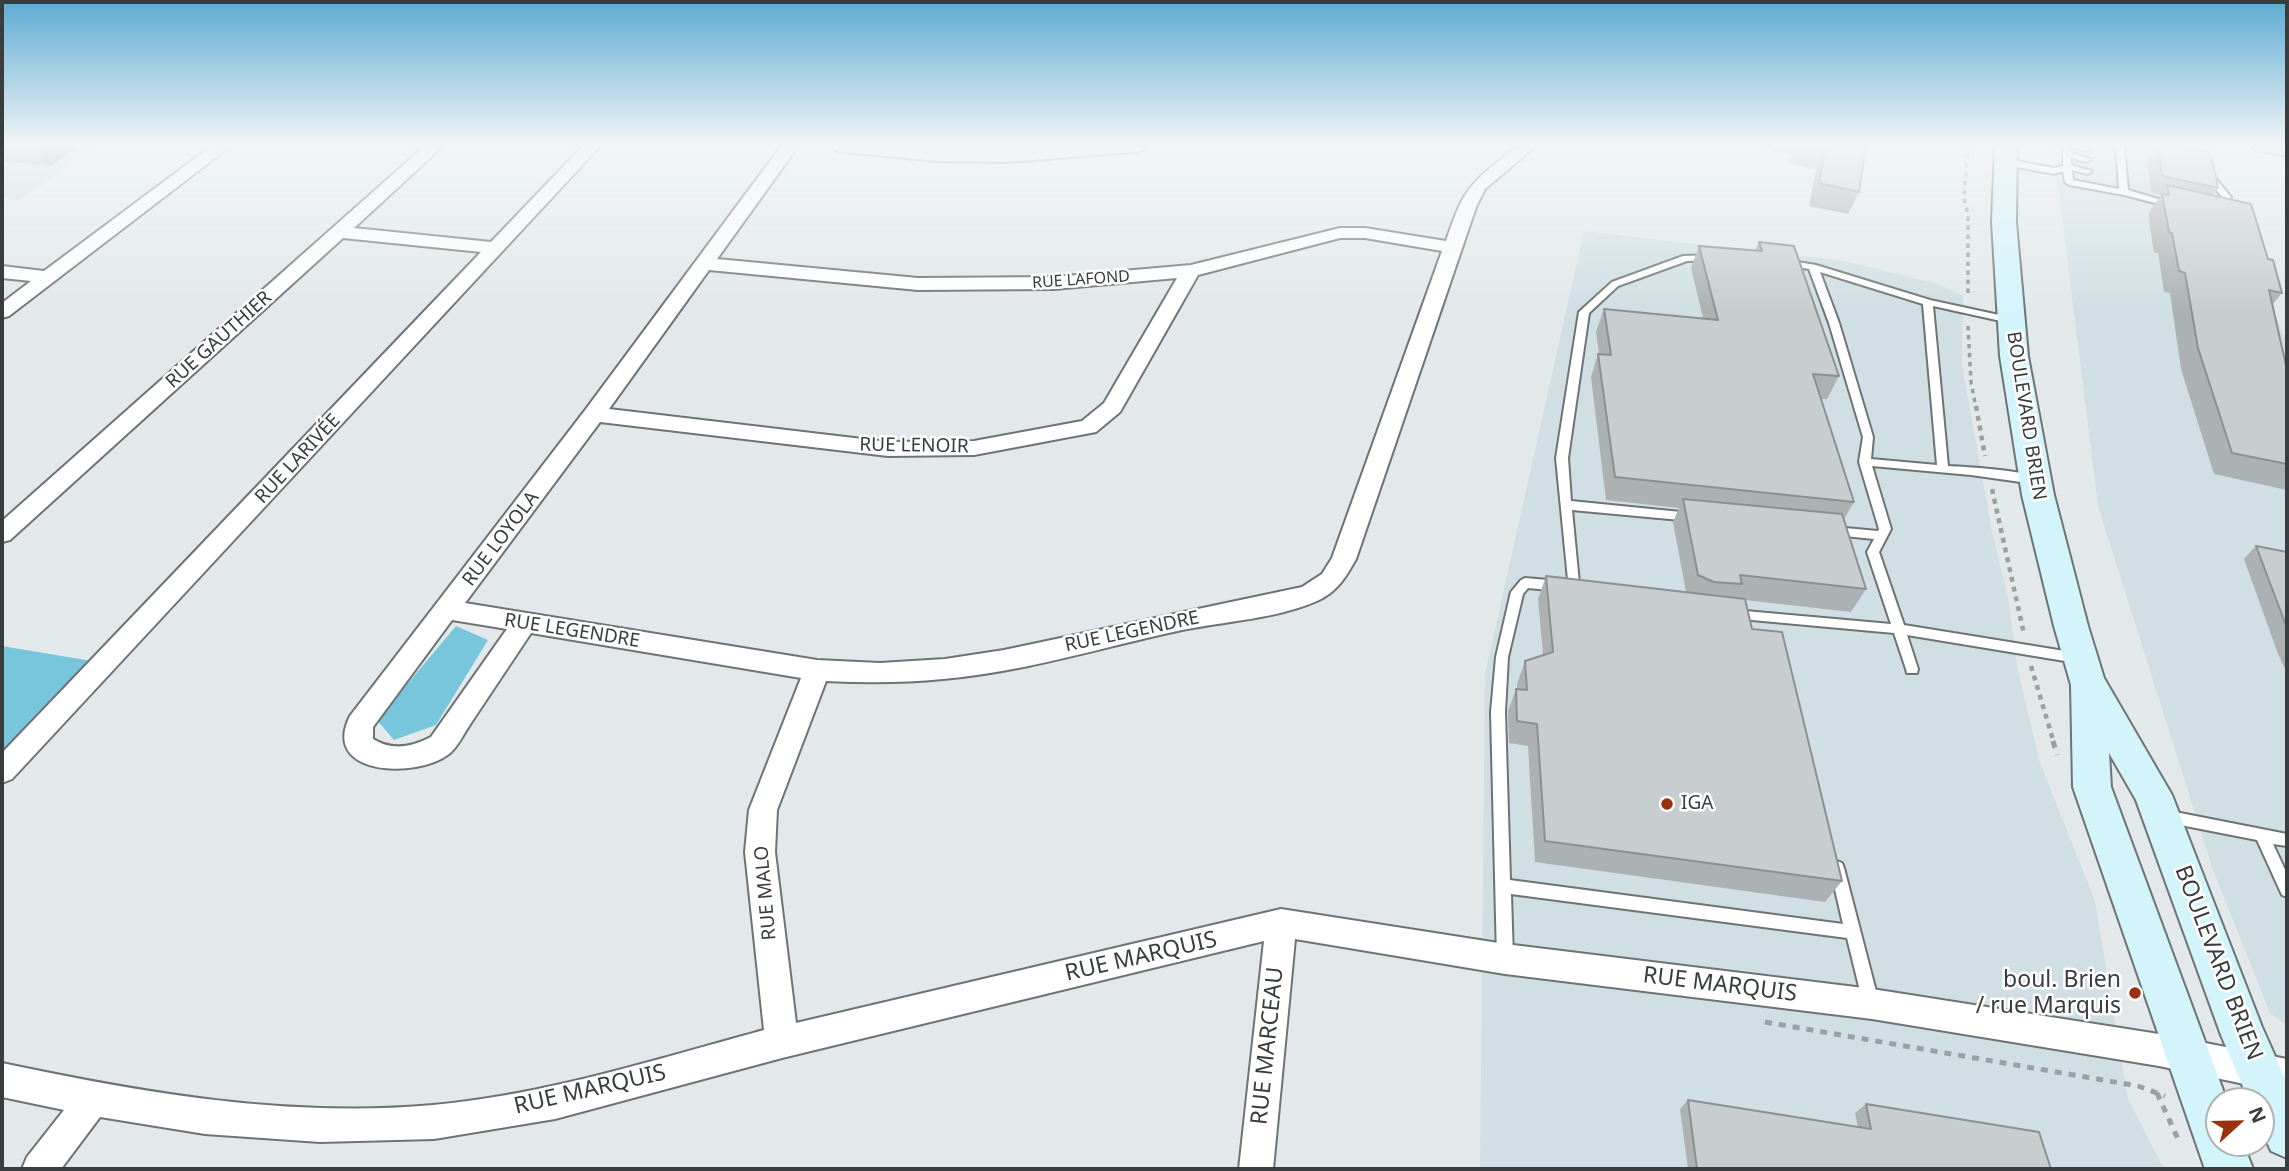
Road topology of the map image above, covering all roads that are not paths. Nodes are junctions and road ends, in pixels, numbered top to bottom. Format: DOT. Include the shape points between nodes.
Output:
graph roads {
  1 [pos="151,200"];
  2 [pos="376,200"];
  3 [pos="543,200"];
  4 [pos="752,200"];
  5 [pos="1471,200"];
  6 [pos="2005,200"];
  7 [pos="2156,200"];
  8 [pos="2228,200"];
  9 [pos="2186,207"];
  10 [pos="2211,212"];
  11 [pos="340,232"];
  12 [pos="1452,247"];
  13 [pos="498,248"];
  14 [pos="1724,258"];
  15 [pos="1775,262"];
  16 [pos="705,264"];
  17 [pos="1813,267"];
  18 [pos="1191,271"];
  19 [pos="2,272"];
  20 [pos="47,277"];
  21 [pos="1928,302"];
  22 [pos="2,312"];
  23 [pos="2010,320"];
  24 [pos="594,414"];
  25 [pos="1865,462"];
  26 [pos="1943,467"];
  27 [pos="2035,480"];
  28 [pos="1566,505"];
  29 [pos="1698,518"];
  30 [pos="1823,530"];
  31 [pos="2,534"];
  32 [pos="1879,535"];
  33 [pos="1573,587"];
  34 [pos="1597,590"];
  35 [pos="447,610"];
  36 [pos="1725,614"];
  37 [pos="524,624"];
  38 [pos="1898,629"];
  39 [pos="1912,669"];
  40 [pos="817,670"];
  41 [pos="2084,670"];
  42 [pos="2,771"];
  43 [pos="2161,815"];
  44 [pos="2262,835"];
  45 [pos="2287,841"];
  46 [pos="1833,854"];
  47 [pos="1504,886"];
  48 [pos="2287,890"];
  49 [pos="1281,923"];
  50 [pos="1852,932"];
  51 [pos="1505,959"];
  52 [pos="1871,1004"];
  53 [pos="782,1042"];
  54 [pos="2188,1057"];
  55 [pos="2273,1074"];
  56 [pos="2,1080"];
  57 [pos="93,1099"];
  58 [pos="2205,1104"];
  59 [pos="2287,1135"];
  60 [pos="39,1169"];
  61 [pos="1255,1169"];
  1 -- 20 [label="street"];
  2 -- 11 [label="street, RUE GAUTHIER"];
  3 -- 13 [label="street, RUE LARIVÉE"];
  4 -- 16 [label="street, RUE LOYOLA"];
  5 -- 12 [label="street, RUE LEGENDRE"];
  6 -- 23 [label="main road, BOULEVARD BRIEN"];
  7 -- 9 [label="lane"];
  8 -- 10 [label="lane" via="2227,205"];
  11 -- 13 [label="street"];
  11 -- 31 [label="street, RUE GAUTHIER"];
  12 -- 18 [label="street, RUE LAFOND" via="1340,233"];
  12 -- 40 [label="street, RUE LEGENDRE" via="1344,559 1331,580 1310,594 1004,660 893,672"];
  13 -- 42 [label="street, RUE LARIVÉE"];
  14 -- 28 [label="lane" via="1686,258 1615,284 1584,312 1562,458"];
  15 -- 17 [label="lane"];
  16 -- 18 [label="street, RUE LAFOND" via="918,284 1054,283"];
  16 -- 24 [label="street, RUE LOYOLA"];
  17 -- 21 [label="lane"];
  17 -- 25 [label="lane" via="1868,437"];
  18 -- 24 [label="street, RUE LENOIR" via="1112,407 1088,427 974,448 901,449"];
  19 -- 20 [label="street"];
  20 -- 22 [label="street"];
  21 -- 23 [label="lane"];
  21 -- 26 [label="lane"];
  23 -- 27 [label="main road, BOULEVARD BRIEN"];
  24 -- 35 [label="street, RUE LOYOLA"];
  25 -- 26 [label="lane"];
  25 -- 32 [label="lane" via="1885,529"];
  26 -- 27 [label="lane"];
  27 -- 41 [label="main road, BOULEVARD BRIEN"];
  28 -- 29 [label="lane"];
  28 -- 33 [label="lane"];
  30 -- 32 [label="lane"];
  32 -- 38 [label="lane" via="1873,552"];
  33 -- 34 [label="lane"];
  33 -- 47 [label="lane" via="1525,583 1517,592 1502,657 1498,712"];
  35 -- 37 [label="street, RUE LEGENDRE"];
  35 -- 37 [label="street, RUE LOYOLA" via="360,724 359,746 381,758 419,757 440,745"];
  36 -- 38 [label="lane" via="1772,624"];
  37 -- 40 [label="street, RUE LEGENDRE"];
  38 -- 39 [label="lane"];
  38 -- 41 [label="lane"];
  40 -- 53 [label="street, RUE MALO" via="763,810 760,852"];
  41 -- 43 [label="main road, BOULEVARD BRIEN"];
  41 -- 54 [label="main road, BOULEVARD BRIEN" via="2092,787"];
  43 -- 44 [label="lane"];
  43 -- 55 [label="main road, BOULEVARD BRIEN"];
  44 -- 45 [label="lane"];
  44 -- 48 [label="lane"];
  46 -- 50 [label="lane"];
  47 -- 50 [label="lane"];
  47 -- 51 [label="lane"];
  49 -- 51 [label="street, RUE MARQUIS"];
  49 -- 53 [label="street, RUE MARQUIS"];
  49 -- 61 [label="street, RUE MARCEAU"];
  50 -- 52 [label="lane"];
  51 -- 52 [label="street, RUE MARQUIS"];
  52 -- 54 [label="street, RUE MARQUIS"];
  53 -- 57 [label="street, RUE MARQUIS" via="555,1101 434,1122 320,1125 205,1117"];
  54 -- 55 [label="street, RUE MARQUIS"];
  54 -- 58 [label="main road, BOULEVARD BRIEN"];
  55 -- 59 [label="main road, BOULEVARD BRIEN"];
  56 -- 57 [label="street, RUE MARQUIS"];
  57 -- 60 [label="street"];
}
